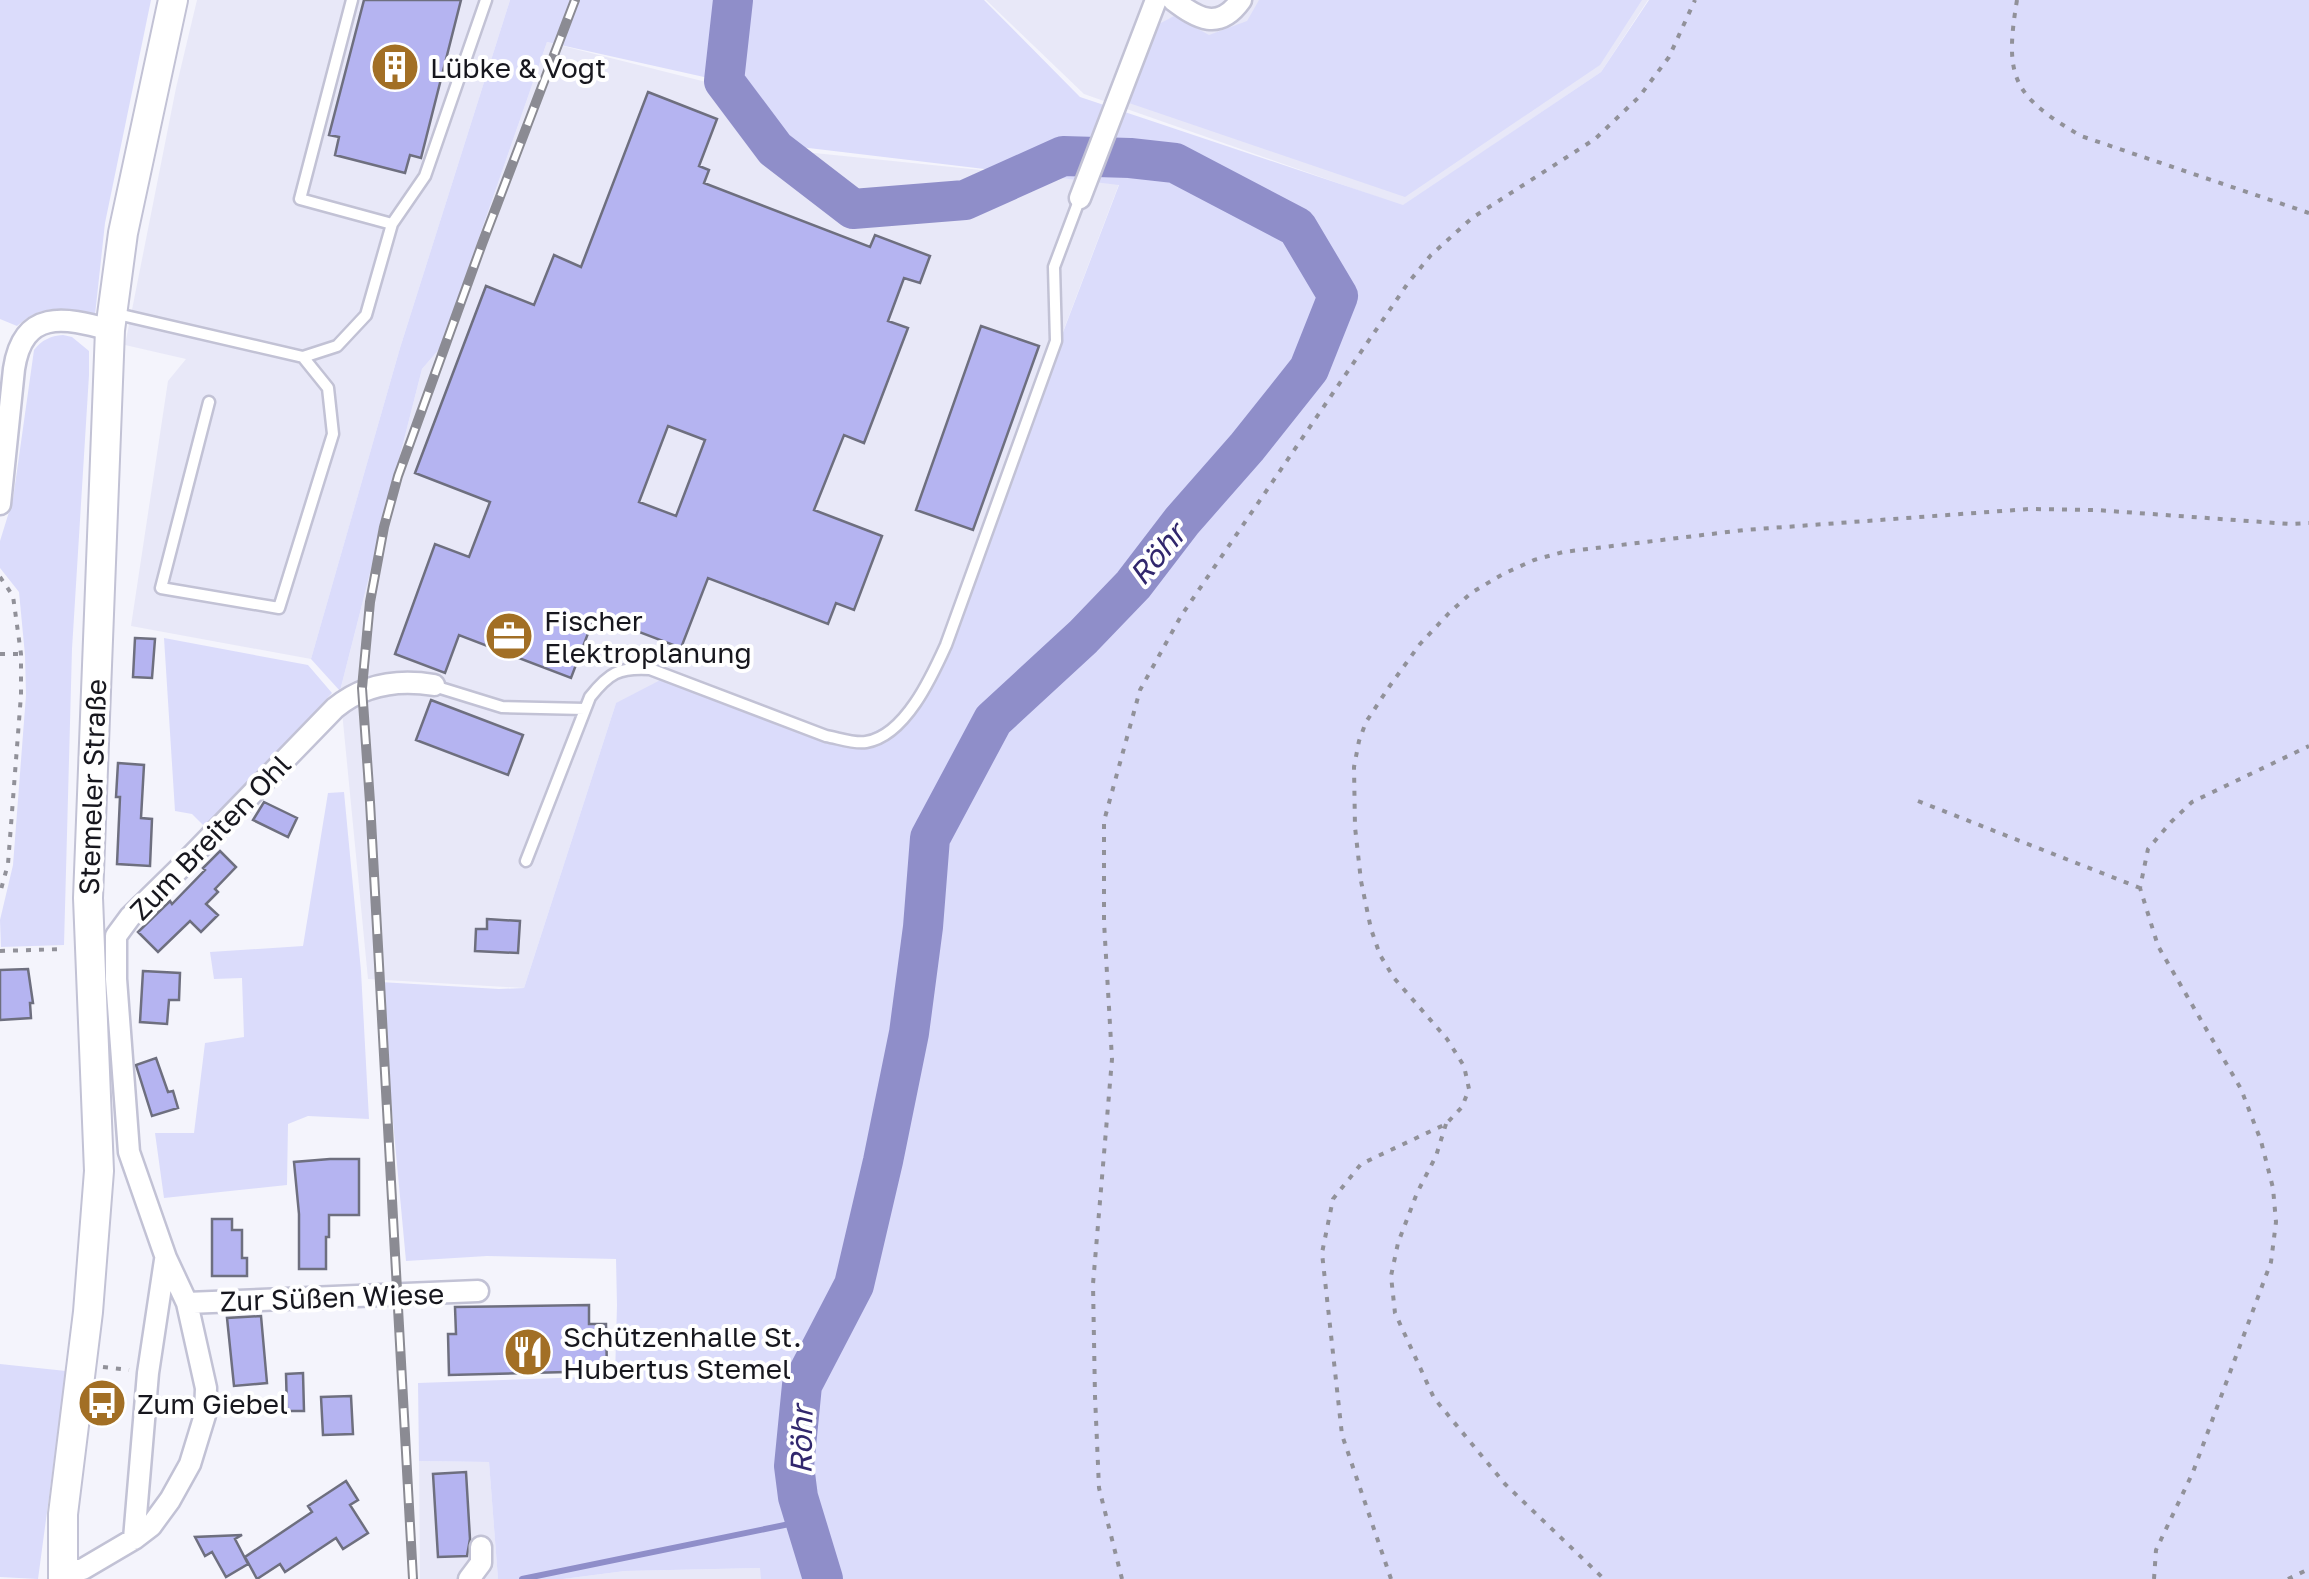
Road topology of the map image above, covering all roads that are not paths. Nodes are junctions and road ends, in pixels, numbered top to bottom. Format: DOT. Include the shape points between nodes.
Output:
graph roads {
  1 [pos="173,0"];
  2 [pos="352,0"];
  3 [pos="486,0"];
  4 [pos="1156,0"];
  5 [pos="1174,0"];
  6 [pos="1240,0"];
  7 [pos="1080,198"];
  8 [pos="392,224"];
  9 [pos="111,321"];
  10 [pos="303,357"];
  11 [pos="209,402"];
  12 [pos="0,504"];
  13 [pos="434,686"];
  14 [pos="585,709"];
  15 [pos="526,861"];
  16 [pos="166,1258"];
  17 [pos="478,1291"];
  18 [pos="187,1303"];
  19 [pos="134,1540"];
  20 [pos="481,1548"];
  21 [pos="62,1576"];
  22 [pos="469,1579"];
  1 -- 9 [label="main road, Stemeler Straße"];
  2 -- 8 [label="lane" via="300,199"];
  3 -- 8 [label="lane" via="425,176"];
  4 -- 7 [label="street"];
  5 -- 6 [label="street" via="1210,20 1224,17"];
  7 -- 14 [label="lane" via="1054,267 1056,341 946,645 905,716 877,738 848,740 650,669 628,667 605,678"];
  8 -- 10 [label="lane" via="366,315 337,346"];
  9 -- 10 [label="lane"];
  9 -- 12 [label="street" via="58,320 32,328 23,339"];
  9 -- 21 [label="main road, Stemeler Straße" via="88,898 98,1171"];
  10 -- 11 [label="lane" via="328,388 333,434 279,608 161,588"];
  13 -- 14 [label="lane" via="502,707"];
  13 -- 16 [label="street, Zum Breiten Ohl" via="394,684 351,695 116,936 129,1152"];
  14 -- 15 [label="lane"];
  16 -- 18 [label="street, Zum Breiten Ohl"];
  16 -- 19 [label="street, Zum Breiten Ohl"];
  17 -- 18 [label="street, Zur Süßen Wiese"];
  18 -- 19 [label="street, Zum Breiten Ohl" via="206,1388 205,1414 170,1500"];
  19 -- 21 [label="street, Zum Breiten Ohl"];
  20 -- 22 [label="street" via="481,1563"];
}
